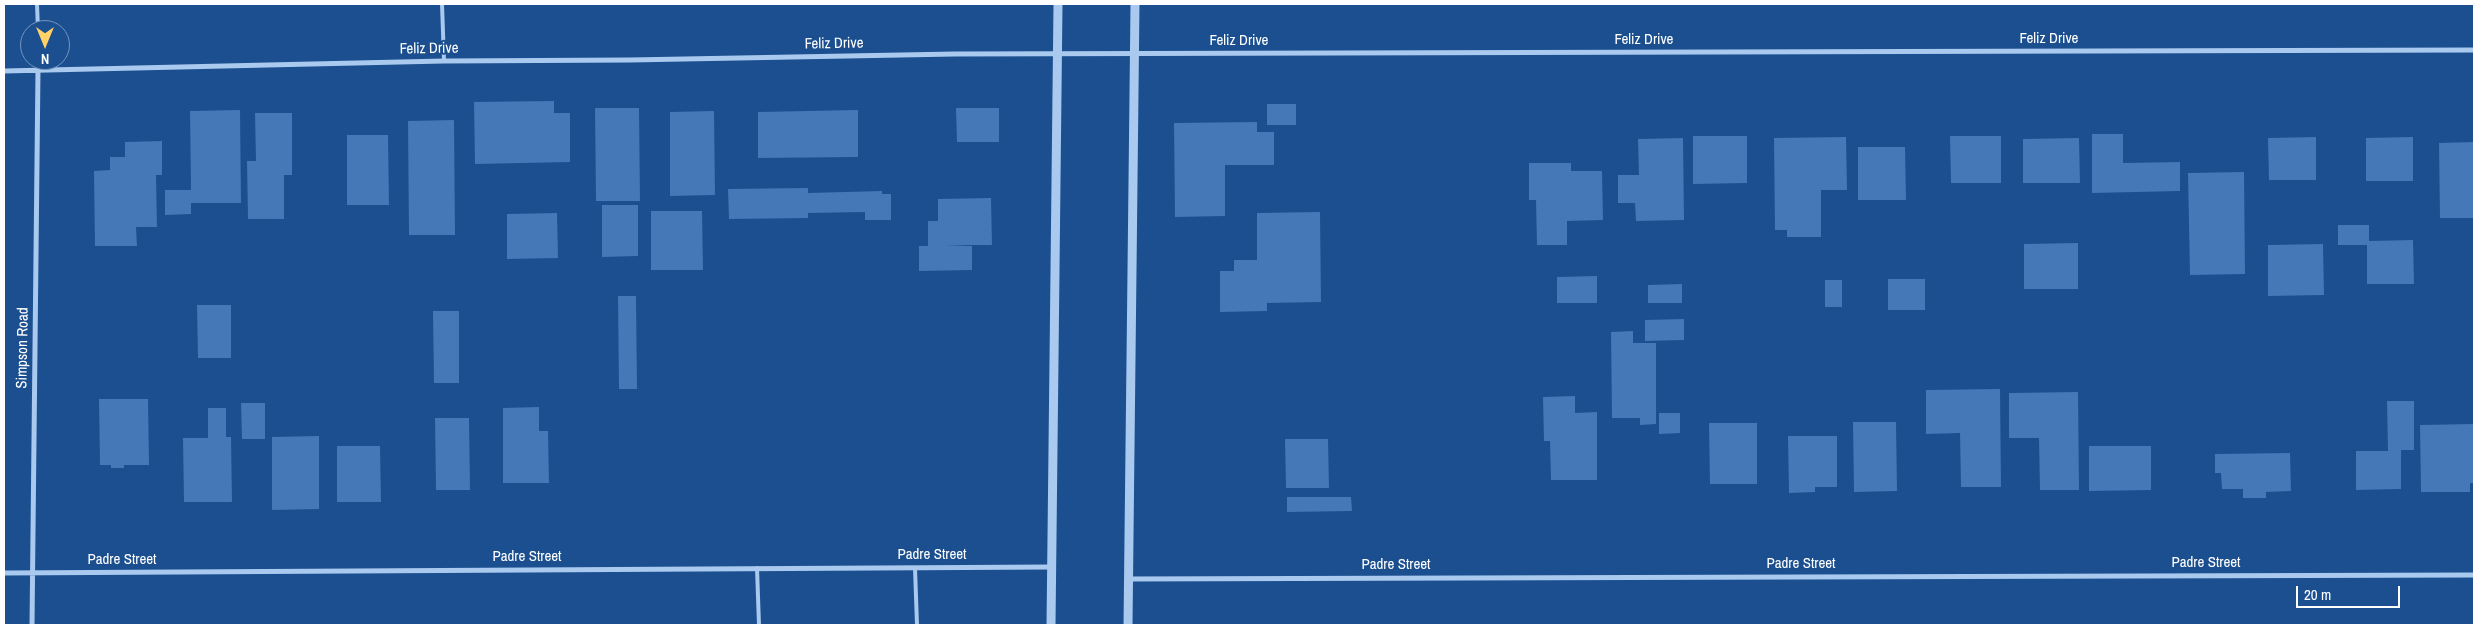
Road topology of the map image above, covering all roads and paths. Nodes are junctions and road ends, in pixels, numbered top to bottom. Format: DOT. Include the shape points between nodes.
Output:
graph roads {
  1 [pos="37,4"];
  2 [pos="442,4"];
  3 [pos="1058,4"];
  4 [pos="1135,4"];
  5 [pos="38,20"];
  6 [pos="2474,50"];
  7 [pos="1135,54"];
  8 [pos="1058,55"];
  9 [pos="444,61"];
  10 [pos="70,69"];
  11 [pos="38,70"];
  12 [pos="4,71"];
  13 [pos="915,567"];
  14 [pos="1051,567"];
  15 [pos="757,568"];
  16 [pos="4,573"];
  17 [pos="33,573"];
  18 [pos="2474,575"];
  19 [pos="1128,579"];
  20 [pos="32,625"];
  21 [pos="759,625"];
  22 [pos="917,625"];
  23 [pos="1051,625"];
  24 [pos="1128,625"];
  1 -- 5 [label="lane"];
  2 -- 9 [label="lane"];
  3 -- 8 [label="street"];
  4 -- 7 [label="street"];
  6 -- 7 [label="street, Feliz Drive"];
  7 -- 8 [label="street, Feliz Drive"];
  7 -- 19 [label="street"];
  8 -- 9 [label="street, Feliz Drive"];
  8 -- 14 [label="street"];
  9 -- 10 [label="street, Feliz Drive"];
  11 -- 12 [label="street, Feliz Drive"];
  11 -- 17 [label="street, Simpson Road"];
  13 -- 14 [label="street, Padre Street"];
  13 -- 15 [label="street, Padre Street"];
  13 -- 22 [label="lane"];
  14 -- 23 [label="street"];
  15 -- 17 [label="street, Padre Street"];
  15 -- 21 [label="lane"];
  16 -- 17 [label="street, Padre Street"];
  17 -- 20 [label="street, Simpson Road"];
  18 -- 19 [label="street, Padre Street"];
  19 -- 24 [label="street"];
}
